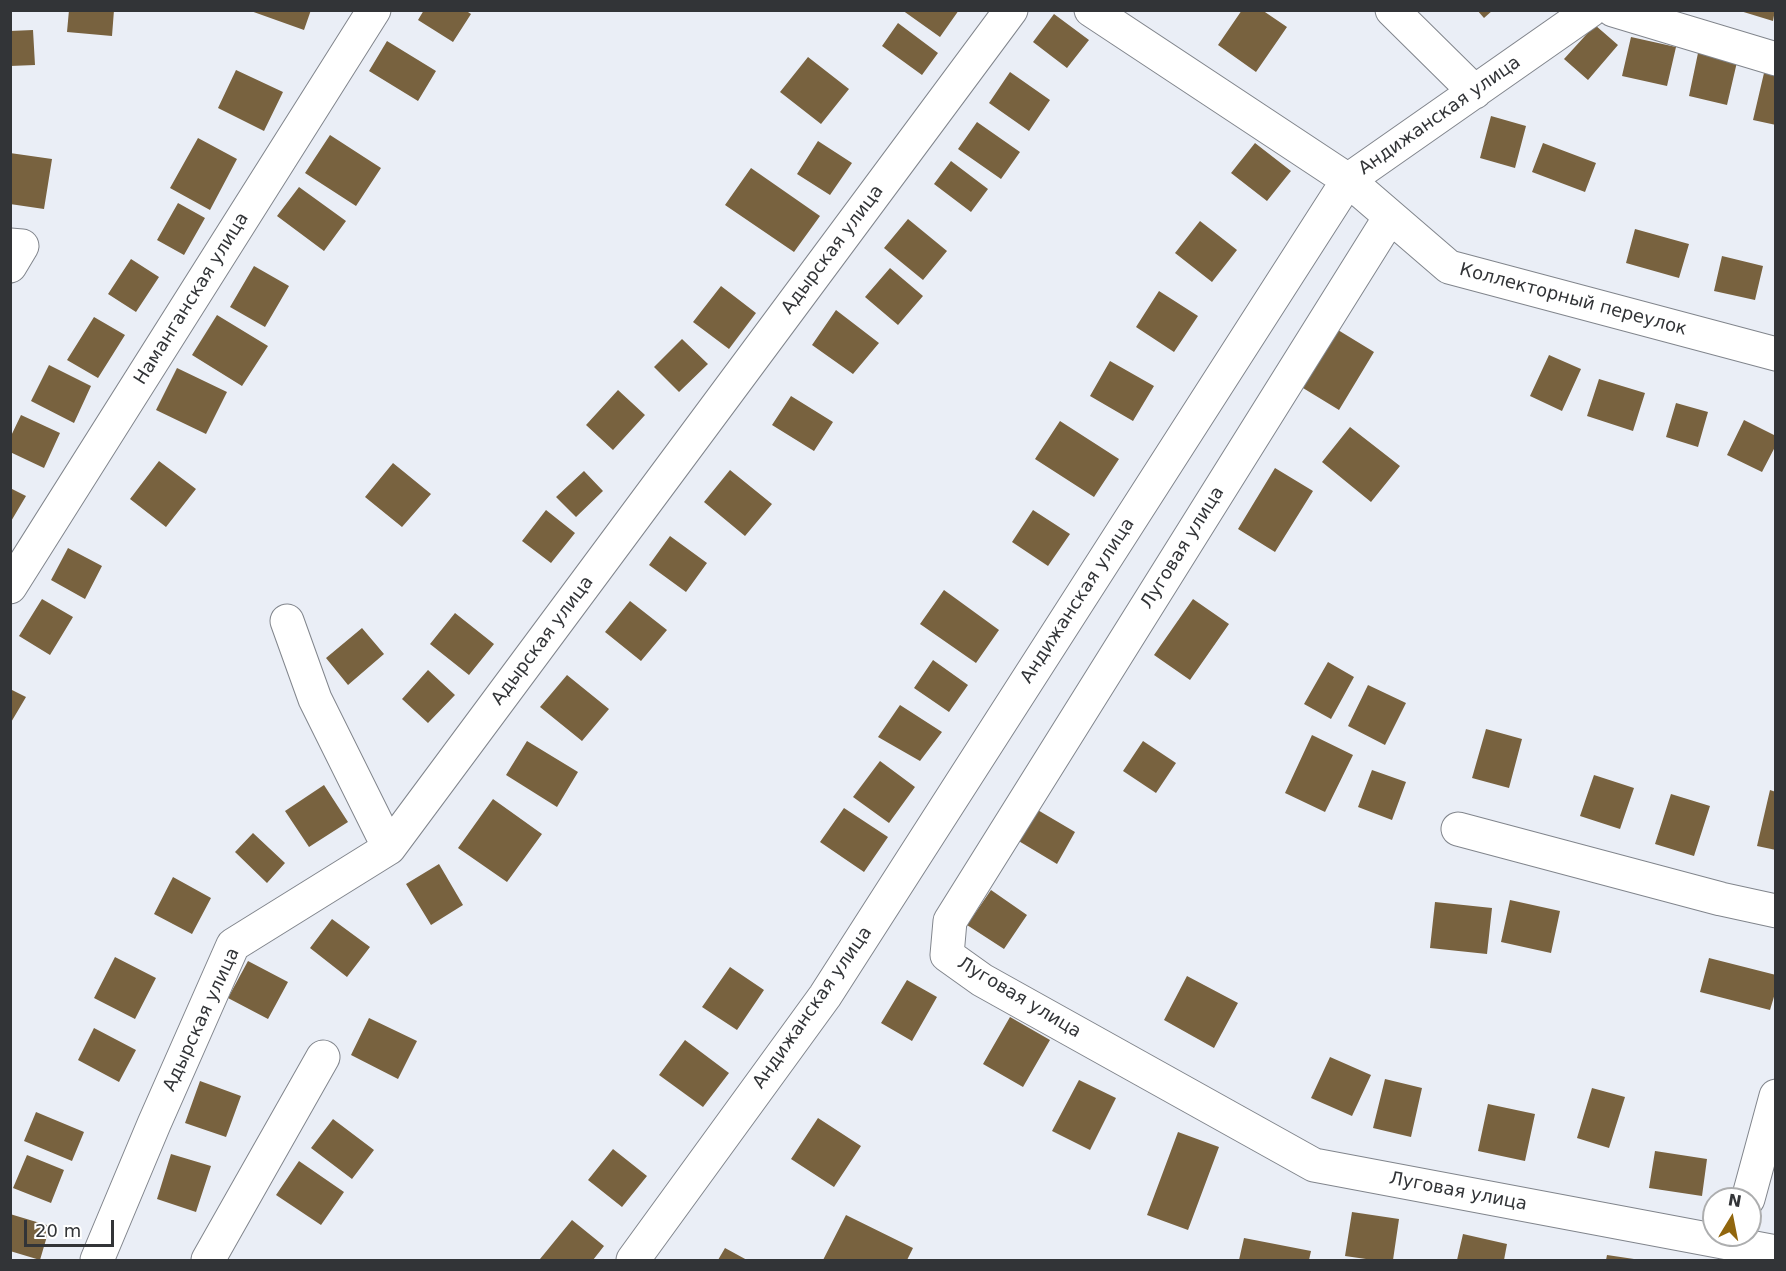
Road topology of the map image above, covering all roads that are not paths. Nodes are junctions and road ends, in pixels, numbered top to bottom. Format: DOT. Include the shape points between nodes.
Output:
graph roads {
  1 [pos="374,10"];
  2 [pos="1011,10"];
  3 [pos="1090,10"];
  4 [pos="1392,10"];
  5 [pos="1592,10"];
  6 [pos="1613,10"];
  7 [pos="1776,59"];
  8 [pos="1475,92"];
  9 [pos="1348,180"];
  10 [pos="1390,217"];
  11 [pos="10,245"];
  12 [pos="10,266"];
  13 [pos="1776,354"];
  14 [pos="10,587"];
  15 [pos="287,621"];
  16 [pos="1458,829"];
  17 [pos="388,848"];
  18 [pos="1776,911"];
  19 [pos="323,1057"];
  20 [pos="1776,1096"];
  21 [pos="1751,1187"];
  22 [pos="1702,1240"];
  23 [pos="1736,1247"];
  24 [pos="1776,1252"];
  25 [pos="97,1260"];
  26 [pos="208,1260"];
  27 [pos="633,1260"];
  1 -- 14 [label="street, Наманганская улица"];
  2 -- 17 [label="street, Адырская улица"];
  3 -- 9 [label="street, Коллекторный переулок"];
  4 -- 8 [label="street"];
  5 -- 8 [label="street, Андижанская улица"];
  6 -- 7 [label="street"];
  8 -- 9 [label="street, Андижанская улица"];
  9 -- 10 [label="street, Коллекторный переулок"];
  9 -- 27 [label="street, Андижанская улица" via="825,996"];
  10 -- 13 [label="street, Коллекторный переулок" via="1449,267"];
  10 -- 22 [label="street, Луговая улица" via="950,921 947,955 982,980 1314,1165"];
  11 -- 12 [label="street" via="22,246"];
  15 -- 17 [label="street" via="315,699"];
  16 -- 18 [label="street"];
  17 -- 25 [label="street, Адырская улица" via="233,945"];
  19 -- 26 [label="street"];
  20 -- 21 [label="street"];
  23 -- 24 [label="street"];
}
